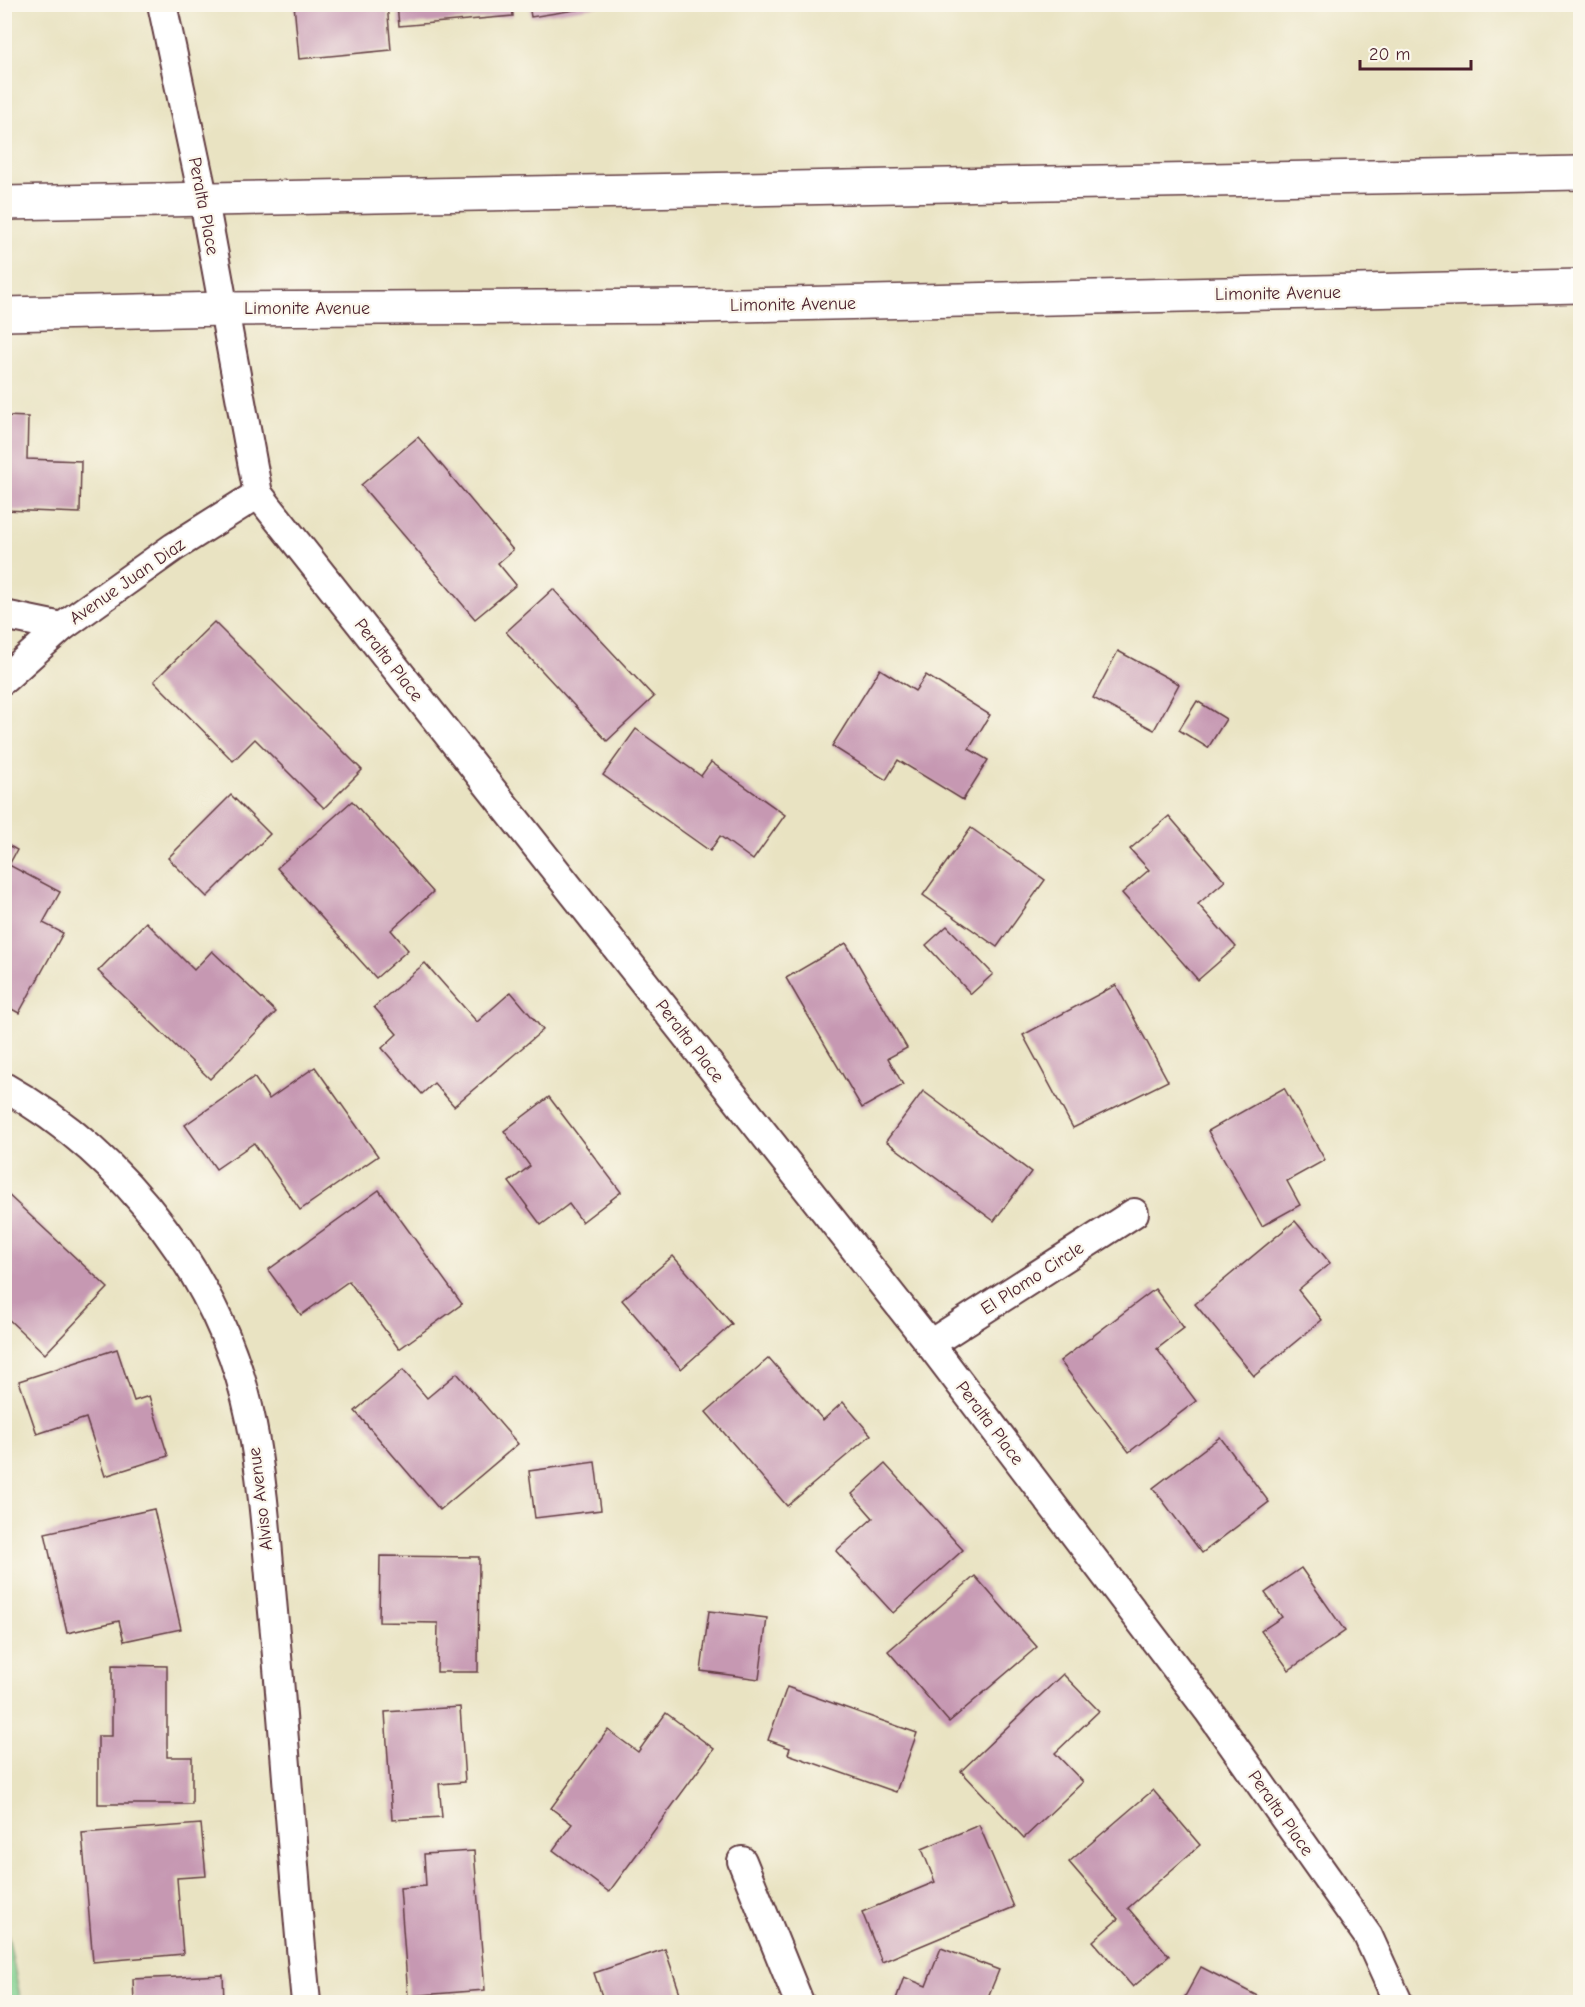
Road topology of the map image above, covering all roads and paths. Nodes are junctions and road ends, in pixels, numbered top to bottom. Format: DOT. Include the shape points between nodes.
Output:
graph roads {
  1 [pos="162,4"];
  2 [pos="1581,173"];
  3 [pos="204,201"];
  4 [pos="4,203"];
  5 [pos="1581,286"];
  6 [pos="224,309"];
  7 [pos="4,314"];
  8 [pos="258,494"];
  9 [pos="4,615"];
  10 [pos="62,627"];
  11 [pos="4,679"];
  12 [pos="4,1087"];
  13 [pos="1134,1213"];
  14 [pos="930,1344"];
  15 [pos="742,1861"];
  16 [pos="306,2002"];
  17 [pos="799,2002"];
  18 [pos="1398,2002"];
  1 -- 3 [label="street, Peralta Place"];
  2 -- 3 [label="main road"];
  3 -- 4 [label="main road"];
  3 -- 6 [label="street, Peralta Place"];
  5 -- 6 [label="main road, Limonite Avenue" via="697,306"];
  6 -- 7 [label="main road, Limonite Avenue"];
  6 -- 8 [label="street, Peralta Place"];
  8 -- 10 [label="street, Avenue Juan Diaz" via="174,546"];
  8 -- 14 [label="street, Peralta Place"];
  9 -- 10 [label="street"];
  10 -- 11 [label="street, Avenue Juan Diaz"];
  12 -- 16 [label="street, Alviso Avenue" via="69,1129 149,1208 186,1262 219,1322 237,1372 251,1420 264,1521"];
  13 -- 14 [label="street, El Plomo Circle"];
  14 -- 18 [label="street, Peralta Place" via="1208,1710 1368,1936"];
  15 -- 17 [label="street"];
}
